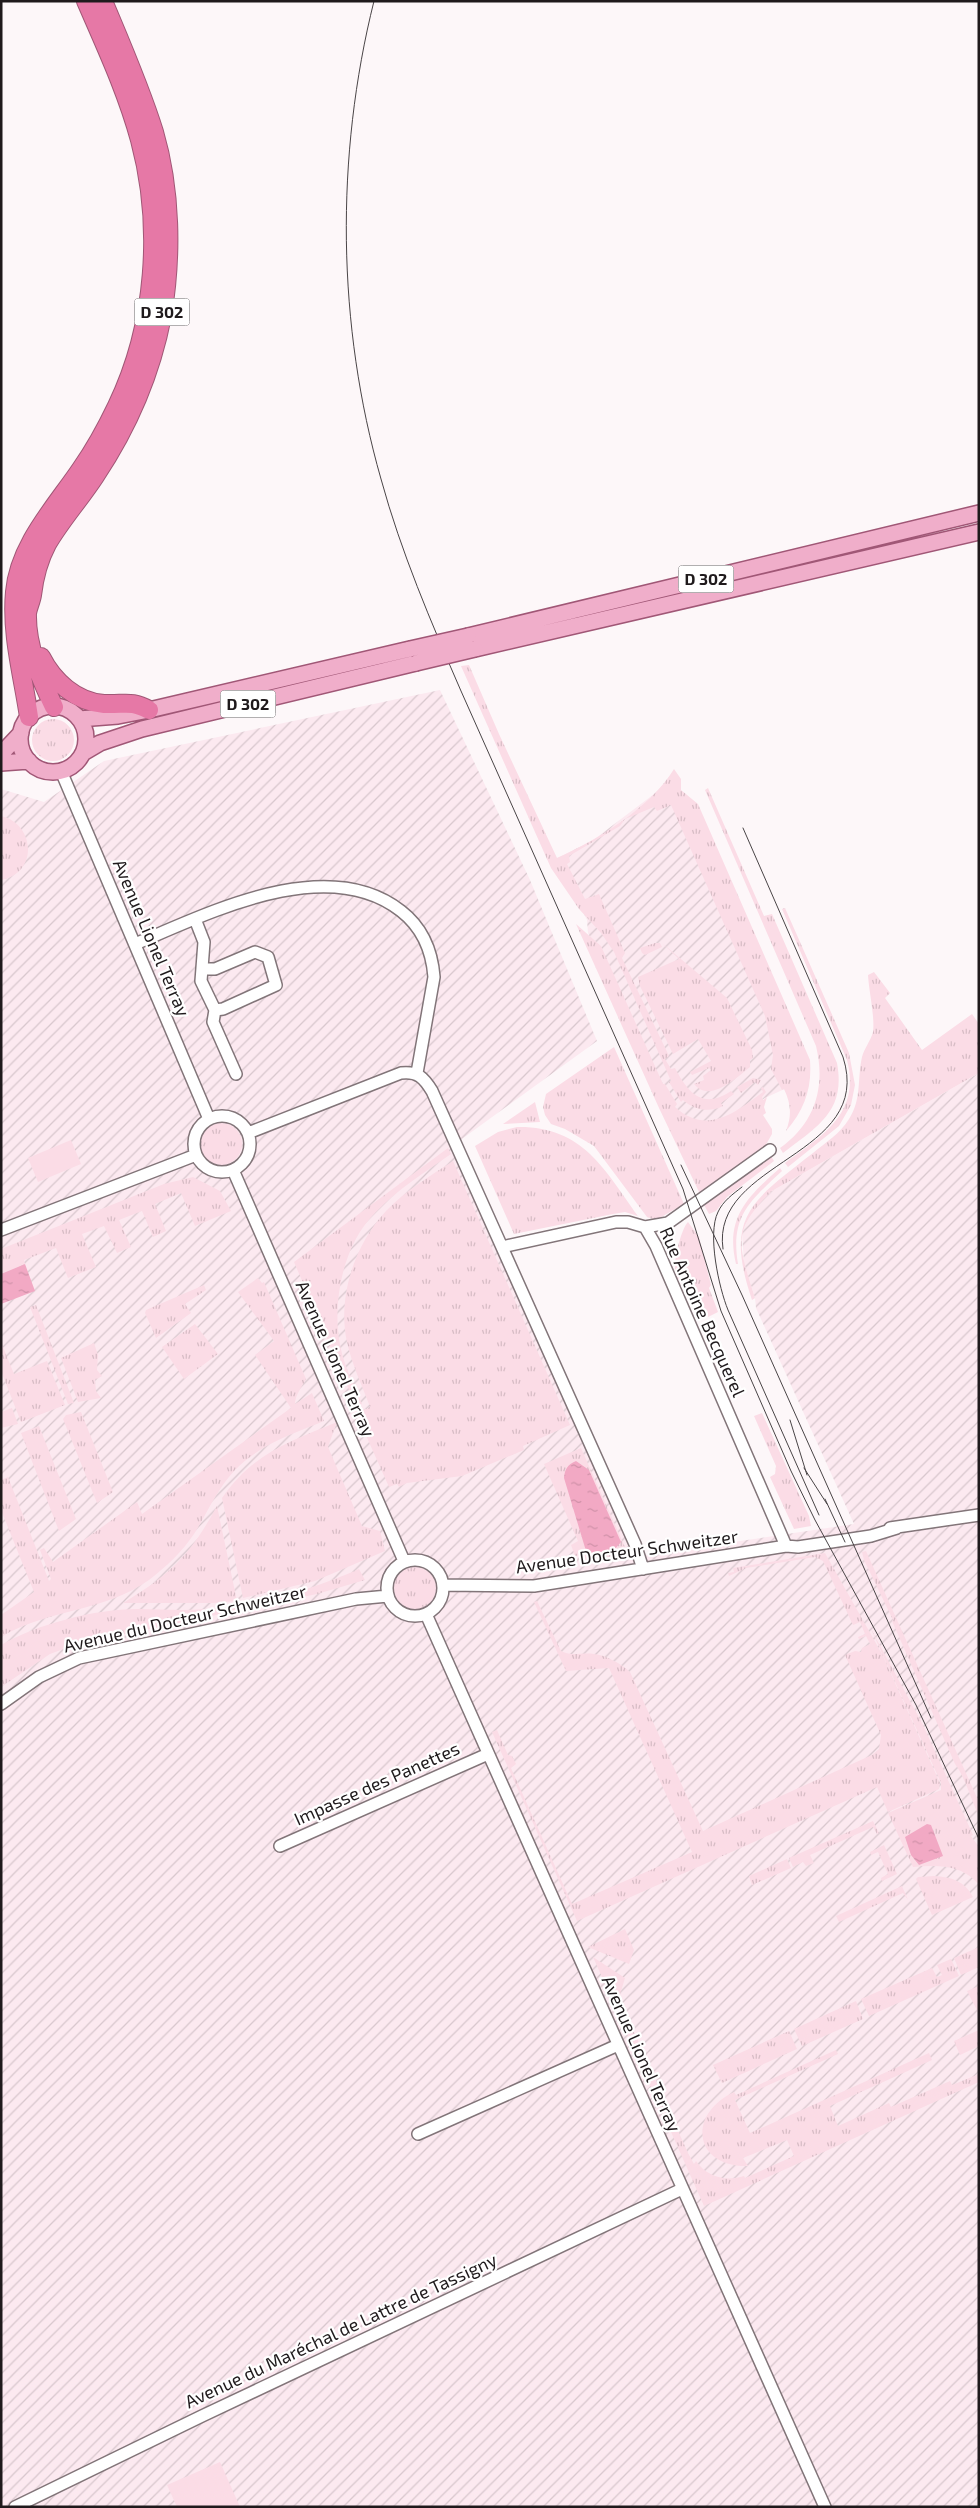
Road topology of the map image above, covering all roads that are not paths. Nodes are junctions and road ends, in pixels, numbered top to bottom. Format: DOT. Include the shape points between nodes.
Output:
graph roads {
  1 [pos="86,1"];
  2 [pos="103,1"];
  3 [pos="979,513"];
  4 [pos="979,532"];
  5 [pos="31,603"];
  6 [pos="472,642"];
  7 [pos="413,656"];
  8 [pos="54,707"];
  9 [pos="149,710"];
  10 [pos="29,717"];
  11 [pos="79,719"];
  12 [pos="21,733"];
  13 [pos="83,753"];
  14 [pos="1,754"];
  15 [pos="29,761"];
  16 [pos="1,763"];
  17 [pos="61,771"];
  18 [pos="195,919"];
  19 [pos="135,944"];
  20 [pos="203,969"];
  21 [pos="215,1010"];
  22 [pos="416,1073"];
  23 [pos="236,1074"];
  24 [pos="209,1119"];
  25 [pos="248,1133"];
  26 [pos="770,1150"];
  27 [pos="196,1155"];
  28 [pos="233,1170"];
  29 [pos="645,1227"];
  30 [pos="1,1230"];
  31 [pos="502,1247"];
  32 [pos="979,1515"];
  33 [pos="786,1546"];
  34 [pos="404,1561"];
  35 [pos="643,1569"];
  36 [pos="443,1585"];
  37 [pos="388,1596"];
  38 [pos="426,1614"];
  39 [pos="1,1704"];
  40 [pos="488,1754"];
  41 [pos="280,1846"];
  42 [pos="618,2045"];
  43 [pos="418,2134"];
  44 [pos="682,2189"];
  45 [pos="15,2507"];
  46 [pos="825,2507"];
  1 -- 10 [label="highway, D 302" via="126,96 140,141 154,232 147,312 139,348 118,404 97,444 45,519 26,553 15,590 14,631"];
  2 -- 5 [label="highway, D 302" via="140,89 154,133 168,222 167,279 152,354 132,413 95,476 46,546 33,584"];
  3 -- 6 [label="main road, D 302"];
  4 -- 6 [label="main road, D 302"];
  5 -- 8 [label="highway, D 302" via="27,610 30,645"];
  5 -- 9 [label="highway" via="36,645 48,669 65,687 101,704 136,703"];
  6 -- 7 [label="main road, D 302, bridge"];
  7 -- 9 [label="main road, D 302"];
  7 -- 13 [label="main road, D 302" via="142,729 100,743"];
  8 -- 10 [label="main road" via="44,708"];
  8 -- 11 [label="main road" via="63,708"];
  9 -- 11 [label="main road, D 302"];
  10 -- 12 [label="main road"];
  11 -- 13 [label="main road" via="86,735"];
  12 -- 14 [label="main road"];
  12 -- 15 [label="main road" via="22,748"];
  13 -- 17 [label="main road" via="78,761"];
  15 -- 16 [label="main road"];
  15 -- 17 [label="main road" via="44,771"];
  17 -- 19 [label="street, Avenue Lionel Terray"];
  18 -- 19 [label="street"];
  18 -- 20 [label="street" via="204,942"];
  18 -- 22 [label="street" via="219,908 263,896 309,888 344,888 363,892 394,906 414,923 433,962 434,977"];
  19 -- 24 [label="street, Avenue Lionel Terray"];
  20 -- 21 [label="street" via="201,981"];
  20 -- 21 [label="street" via="215,969 255,952 268,957 276,985 223,1010"];
  21 -- 23 [label="street" via="213,1022"];
  22 -- 25 [label="street" via="392,1076"];
  22 -- 31 [label="street" via="424,1078 432,1092"];
  24 -- 25 [label="street" via="228,1116"];
  24 -- 27 [label="street" via="202,1123 194,1138"];
  25 -- 28 [label="street" via="249,1151"];
  26 -- 29 [label="street" via="668,1223"];
  27 -- 28 [label="street" via="215,1172"];
  27 -- 30 [label="street"];
  28 -- 34 [label="street, Avenue Lionel Terray"];
  29 -- 31 [label="street, Rue Antoine Becquerel" via="616,1222"];
  29 -- 33 [label="street, Rue Antoine Becquerel"];
  31 -- 35 [label="street" via="635,1544"];
  32 -- 33 [label="street, Avenue Docteur Schweitzer" via="897,1528 872,1536"];
  33 -- 35 [label="street, Avenue Docteur Schweitzer"];
  34 -- 36 [label="street" via="430,1563 441,1576"];
  34 -- 37 [label="street" via="388,1579"];
  35 -- 36 [label="street, Avenue Docteur Schweitzer" via="534,1586"];
  36 -- 38 [label="street" via="438,1605"];
  37 -- 38 [label="street" via="392,1604 408,1615"];
  37 -- 39 [label="street, Avenue du Docteur Schweitzer" via="356,1599 78,1658 39,1678"];
  38 -- 40 [label="street, Avenue Lionel Terray"];
  40 -- 41 [label="street, Impasse des Panettes"];
  40 -- 42 [label="street, Avenue Lionel Terray"];
  42 -- 43 [label="street"];
  42 -- 44 [label="street, Avenue Lionel Terray"];
  44 -- 45 [label="street, Avenue du Maréchal de Lattre de Tassigny"];
  44 -- 46 [label="street, Avenue Lionel Terray"];
}
